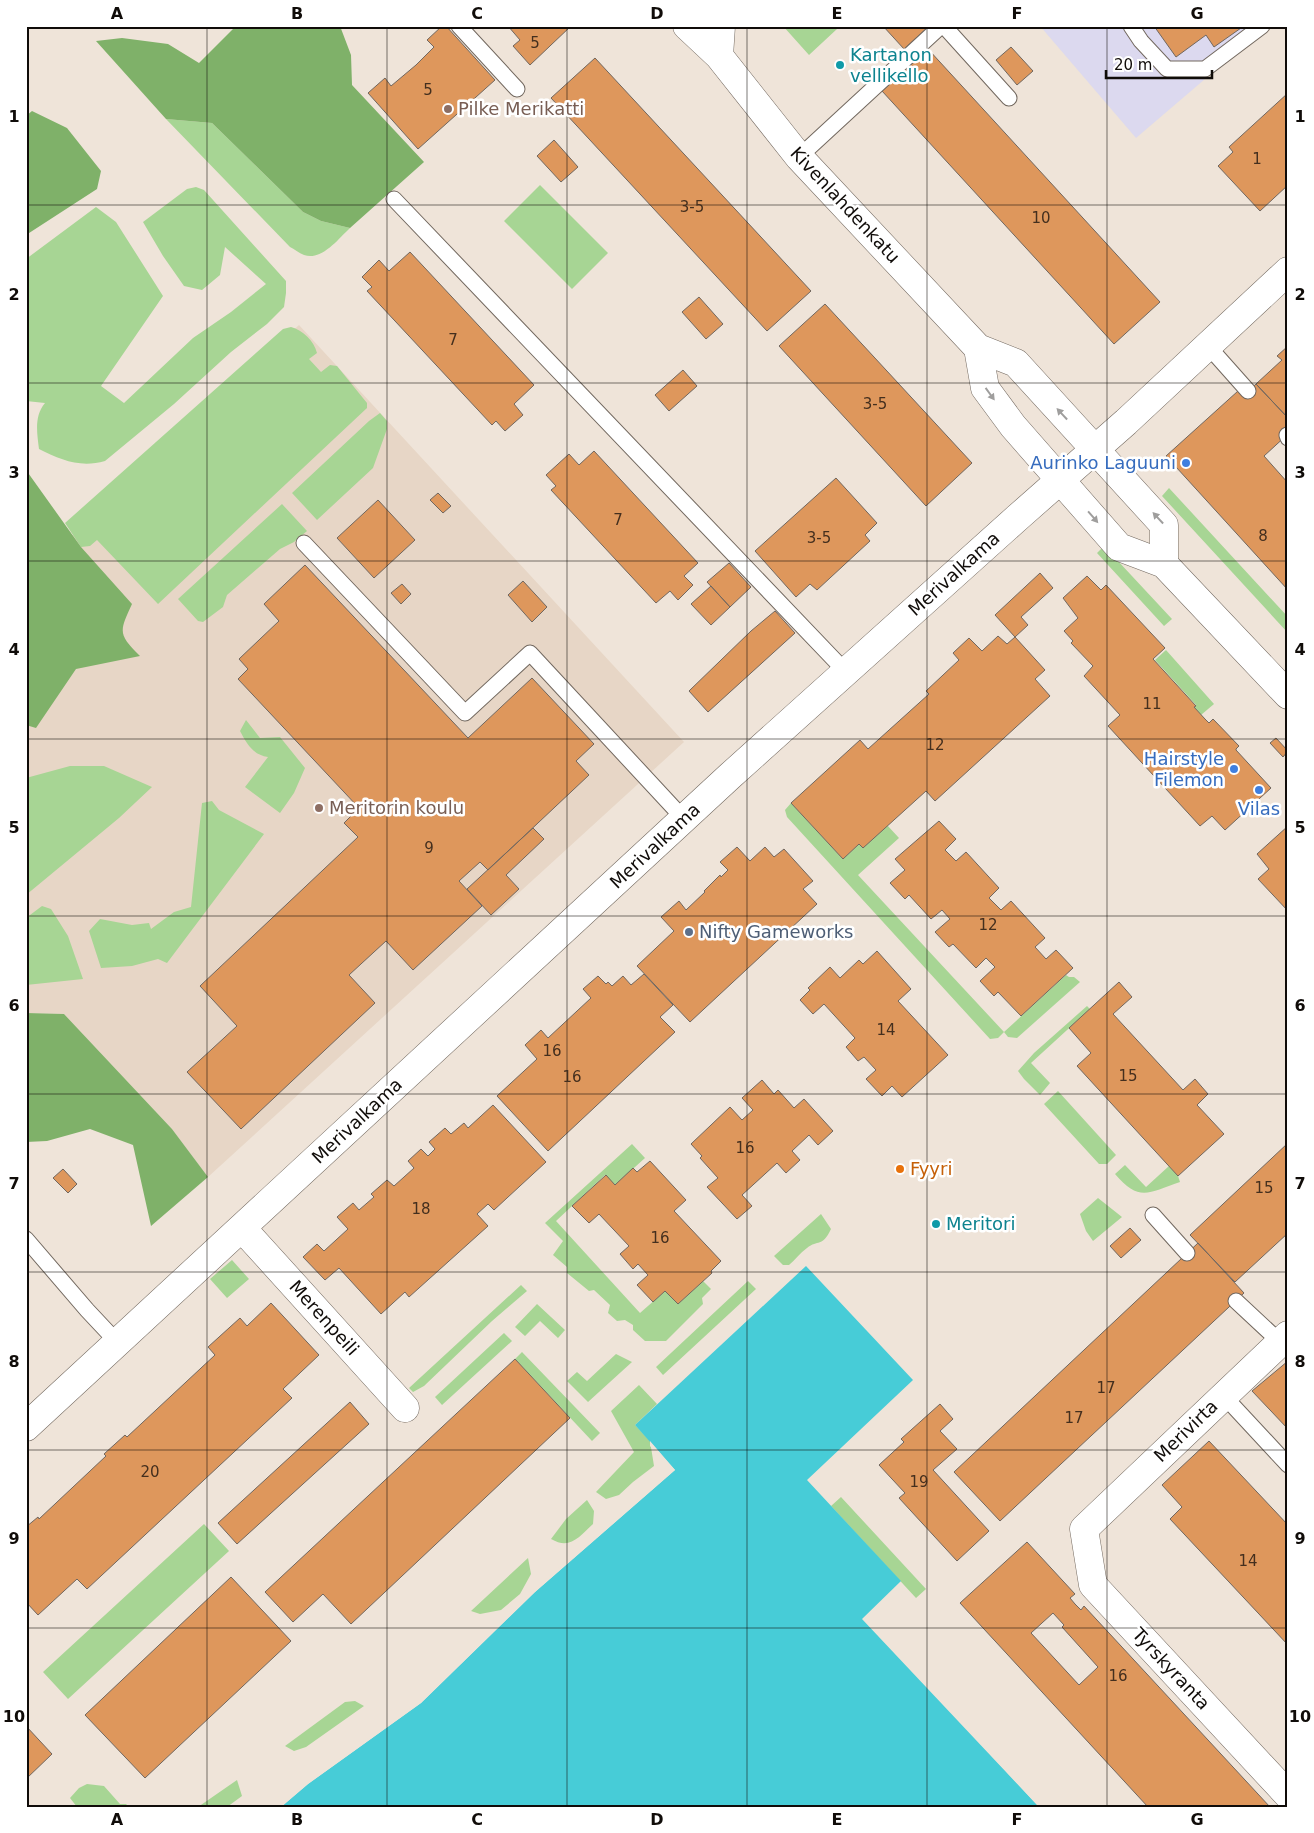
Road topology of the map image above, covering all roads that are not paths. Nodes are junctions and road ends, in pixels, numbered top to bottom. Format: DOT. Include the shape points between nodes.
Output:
graph roads {
  1 [pos="459,26"];
  2 [pos="687,26"];
  3 [pos="721,26"];
  4 [pos="942,26"];
  5 [pos="1131,26"];
  6 [pos="1262,26"];
  7 [pos="719,56"];
  8 [pos="517,89"];
  9 [pos="1010,98"];
  10 [pos="799,158"];
  11 [pos="394,199"];
  12 [pos="1288,271"];
  13 [pos="1208,346"];
  14 [pos="978,348"];
  15 [pos="1248,391"];
  16 [pos="1095,450"];
  17 [pos="1060,480"];
  18 [pos="304,543"];
  19 [pos="1164,564"];
  20 [pos="846,672"];
  21 [pos="1288,695"];
  22 [pos="684,819"];
  23 [pos="1153,1215"];
  24 [pos="242,1228"];
  25 [pos="26,1239"];
  26 [pos="1188,1252"];
  27 [pos="1236,1301"];
  28 [pos="1284,1338"];
  29 [pos="117,1342"];
  30 [pos="1223,1395"];
  31 [pos="404,1408"];
  32 [pos="26,1427"];
  33 [pos="1288,1464"];
  34 [pos="1084,1529"];
  35 [pos="1288,1795"];
  1 -- 8 [label="lane"];
  2 -- 7 [label="street, Kivenlahdenkatu"];
  3 -- 7 [label="street"];
  4 -- 9 [label="lane"];
  4 -- 10 [label="lane"];
  5 -- 6 [label="lane" via="1167,69 1205,69"];
  7 -- 10 [label="street, Kivenlahdenkatu"];
  10 -- 14 [label="street, Kivenlahdenkatu"];
  11 -- 20 [label="lane"];
  12 -- 13 [label="street, Merivalkama"];
  13 -- 15 [label="lane"];
  13 -- 16 [label="street, Merivalkama"];
  16 -- 14 [label="street, Kivenlahdenkatu, one-way" via="1016,363"];
  14 -- 17 [label="street, one-way" via="984,388"];
  16 -- 17 [label="street, Merivalkama"];
  19 -- 16 [label="street, Kivenlahdenkatu, one-way" via="1164,525"];
  17 -- 19 [label="street, one-way" via="1119,547"];
  17 -- 20 [label="street, Merivalkama"];
  18 -- 22 [label="lane" via="465,713 530,653"];
  19 -- 21 [label="street"];
  20 -- 22 [label="street, Merivalkama"];
  22 -- 24 [label="street, Merivalkama"];
  23 -- 26 [label="lane"];
  24 -- 29 [label="street, Merivalkama"];
  24 -- 31 [label="street, Merenpeili"];
  25 -- 29 [label="lane"];
  27 -- 28 [label="lane"];
  28 -- 30 [label="street, Merivirta"];
  29 -- 32 [label="street, Merivalkama"];
  30 -- 33 [label="lane"];
  30 -- 34 [label="street, Merivirta"];
  34 -- 35 [label="street, Tyrskyranta" via="1092,1585"];
}
